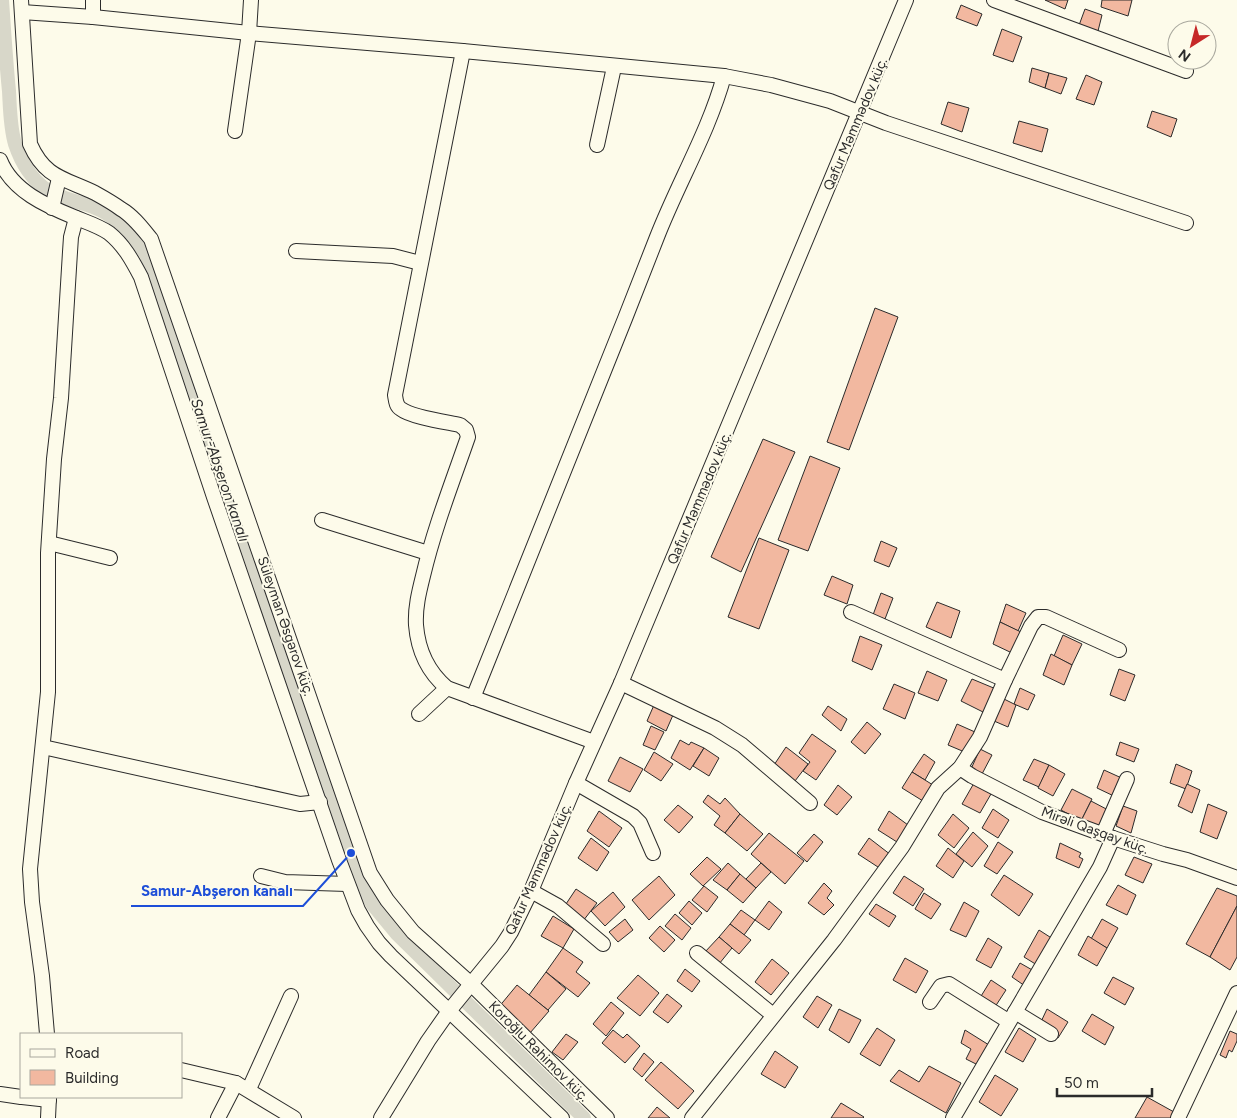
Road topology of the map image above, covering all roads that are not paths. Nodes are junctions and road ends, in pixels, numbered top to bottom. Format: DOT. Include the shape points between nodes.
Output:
graph roads {
  1 [pos="93,0"];
  2 [pos="251,0"];
  3 [pos="906,0"];
  4 [pos="994,0"];
  5 [pos="22,6"];
  6 [pos="93,17"];
  7 [pos="249,33"];
  8 [pos="463,51"];
  9 [pos="614,67"];
  10 [pos="1186,71"];
  11 [pos="724,76"];
  12 [pos="860,113"];
  13 [pos="235,131"];
  14 [pos="597,145"];
  15 [pos="0,160"];
  16 [pos="59,178"];
  17 [pos="52,208"];
  18 [pos="76,218"];
  19 [pos="1186,223"];
  20 [pos="296,251"];
  21 [pos="420,263"];
  22 [pos="322,520"];
  23 [pos="49,544"];
  24 [pos="428,553"];
  25 [pos="110,558"];
  26 [pos="851,612"];
  27 [pos="1119,650"];
  28 [pos="1004,680"];
  29 [pos="621,683"];
  30 [pos="447,688"];
  31 [pos="473,698"];
  32 [pos="419,714"];
  33 [pos="594,742"];
  34 [pos="43,747"];
  35 [pos="960,768"];
  36 [pos="1128,779"];
  37 [pos="576,783"];
  38 [pos="320,802"];
  39 [pos="810,803"];
  40 [pos="1108,836"];
  41 [pos="652,853"];
  42 [pos="261,876"];
  43 [pos="1237,878"];
  44 [pos="347,884"];
  45 [pos="531,891"];
  46 [pos="603,944"];
  47 [pos="697,953"];
  48 [pos="471,984"];
  49 [pos="1237,993"];
  50 [pos="291,996"];
  51 [pos="930,1002"];
  52 [pos="449,1011"];
  53 [pos="773,1016"];
  54 [pos="1011,1017"];
  55 [pos="47,1033"];
  56 [pos="1051,1034"];
  57 [pos="182,1070"];
  58 [pos="236,1083"];
  59 [pos="249,1089"];
  60 [pos="0,1094"];
  61 [pos="20,1097"];
  62 [pos="35,1098"];
  63 [pos="49,1099"];
  64 [pos="48,1118"];
  65 [pos="218,1118"];
  66 [pos="294,1118"];
  67 [pos="381,1118"];
  68 [pos="562,1118"];
  69 [pos="607,1118"];
  70 [pos="692,1118"];
  71 [pos="953,1118"];
  72 [pos="1178,1118"];
  1 -- 6 [label="street"];
  2 -- 7 [label="street"];
  3 -- 12 [label="street, Qafur Məmmədov küç."];
  4 -- 10 [label="street"];
  5 -- 6 [label="street"];
  5 -- 16 [label="street, Süleyman Əsgərov küç." via="30,144 39,161"];
  6 -- 7 [label="street"];
  7 -- 8 [label="street"];
  7 -- 13 [label="street"];
  8 -- 9 [label="street"];
  8 -- 21 [label="street"];
  9 -- 11 [label="street"];
  9 -- 14 [label="street"];
  11 -- 12 [label="street" via="806,94"];
  11 -- 31 [label="street" via="714,109 672,200"];
  12 -- 19 [label="street"];
  12 -- 29 [label="street, Qafur Məmmədov küç."];
  15 -- 17 [label="street, Süleyman Əsgərov küç." via="16,184"];
  16 -- 17 [label="street"];
  16 -- 48 [label="street, Süleyman Əsgərov küç." via="124,210 151,239 370,873 414,932"];
  17 -- 18 [label="street, Süleyman Əsgərov küç."];
  18 -- 23 [label="street" via="71,237"];
  18 -- 38 [label="street, Süleyman Əsgərov küç." via="98,226 118,240 141,276"];
  20 -- 21 [label="street" via="393,256"];
  21 -- 24 [label="street" via="396,404 410,414 460,425 468,437"];
  22 -- 24 [label="street"];
  23 -- 25 [label="street"];
  23 -- 34 [label="street" via="48,692"];
  24 -- 30 [label="street" via="416,625 430,671"];
  26 -- 28 [label="street"];
  27 -- 28 [label="street" via="1038,617"];
  28 -- 35 [label="street" via="980,737"];
  29 -- 33 [label="street, Qafur Məmmədov küç."];
  29 -- 39 [label="street" via="715,728 742,745"];
  30 -- 31 [label="street"];
  30 -- 32 [label="street"];
  31 -- 33 [label="street"];
  33 -- 37 [label="street, Qafur Məmmədov küç."];
  34 -- 38 [label="street" via="300,804"];
  34 -- 55 [label="street" via="30,869"];
  35 -- 40 [label="street, Mirəli Qaşqay küç." via="1042,812"];
  35 -- 53 [label="street" via="938,788 864,900"];
  36 -- 40 [label="street"];
  37 -- 41 [label="street" via="633,816 640,823"];
  37 -- 45 [label="street, Qafur Məmmədov küç."];
  38 -- 44 [label="street, Süleyman Əsgərov küç."];
  40 -- 43 [label="street, Mirəli Qaşqay küç."];
  40 -- 54 [label="street" via="1100,868"];
  42 -- 44 [label="street" via="285,882"];
  44 -- 52 [label="street, Süleyman Əsgərov küç." via="366,926 379,943"];
  45 -- 46 [label="street" via="558,906"];
  45 -- 48 [label="street, Qafur Məmmədov küç." via="502,946"];
  47 -- 53 [label="street"];
  48 -- 52 [label="street, Qafur Məmmədov küç."];
  48 -- 69 [label="street, Koroğlu Rəhimov küç."];
  49 -- 72 [label="street"];
  50 -- 59 [label="street"];
  51 -- 54 [label="street" via="941,986 949,984"];
  52 -- 67 [label="street"];
  52 -- 68 [label="street"];
  53 -- 70 [label="street"];
  54 -- 56 [label="street"];
  54 -- 71 [label="street"];
  57 -- 58 [label="street"];
  58 -- 59 [label="street"];
  58 -- 65 [label="street"];
  59 -- 66 [label="street"];
  60 -- 61 [label="street"];
  62 -- 63 [label="street"];
  63 -- 64 [label="street"];
}
